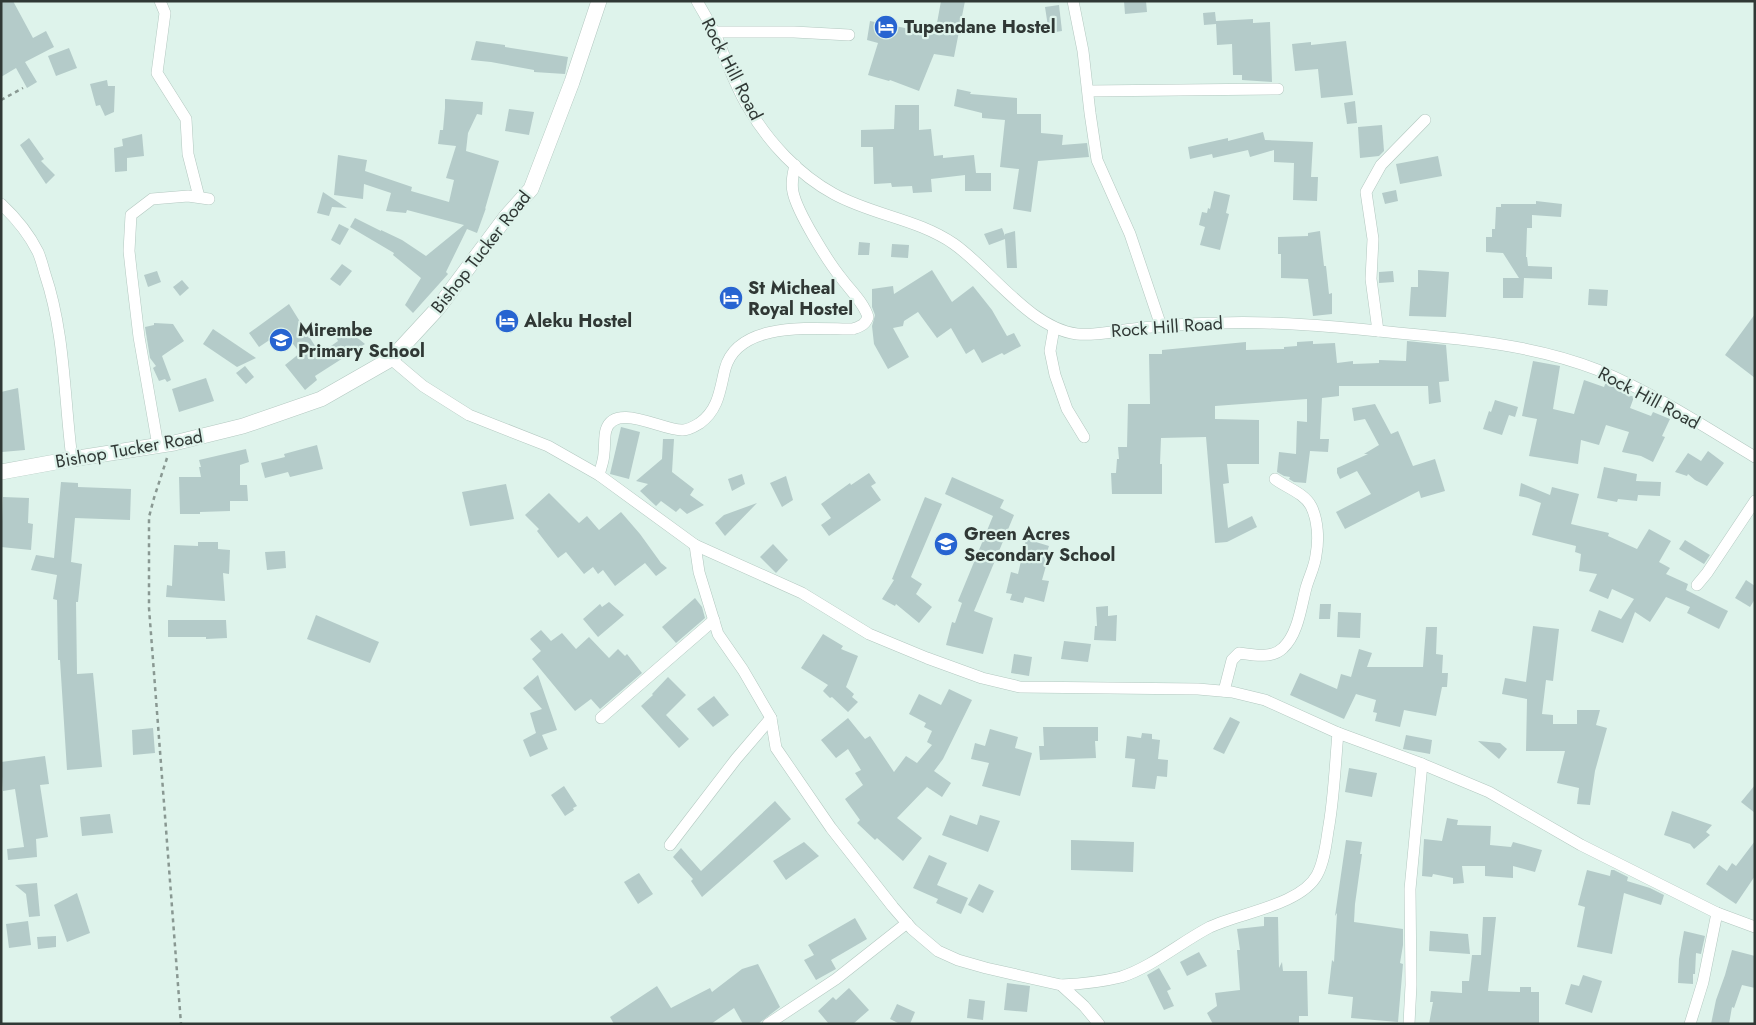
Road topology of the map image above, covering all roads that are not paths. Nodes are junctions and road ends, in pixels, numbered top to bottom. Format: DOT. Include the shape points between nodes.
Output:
graph roads {
  1 [pos="160,1"];
  2 [pos="599,1"];
  3 [pos="697,1"];
  4 [pos="1073,1"];
  5 [pos="714,32"];
  6 [pos="849,35"];
  7 [pos="1278,89"];
  8 [pos="1089,91"];
  9 [pos="1425,120"];
  10 [pos="795,165"];
  11 [pos="1,204"];
  12 [pos="1161,326"];
  13 [pos="1054,328"];
  14 [pos="1378,331"];
  15 [pos="391,359"];
  16 [pos="1084,437"];
  17 [pos="158,446"];
  18 [pos="1755,458"];
  19 [pos="72,459"];
  20 [pos="1,472"];
  21 [pos="599,475"];
  22 [pos="1275,479"];
  23 [pos="1755,501"];
  24 [pos="695,545"];
  25 [pos="1696,586"];
  26 [pos="714,620"];
  27 [pos="1224,691"];
  28 [pos="601,718"];
  29 [pos="771,718"];
  30 [pos="1338,733"];
  31 [pos="1422,764"];
  32 [pos="670,845"];
  33 [pos="1717,913"];
  34 [pos="907,923"];
  35 [pos="1755,927"];
  36 [pos="1061,985"];
  37 [pos="768,1024"];
  38 [pos="1099,1024"];
  39 [pos="1409,1024"];
  40 [pos="1690,1024"];
  1 -- 17 [label="street" via="164,13 156,73 186,119 188,154 204,198 176,196 152,200 132,215 129,251 132,278"];
  2 -- 15 [label="main road, Bishop Tucker Road" via="531,189 438,308"];
  3 -- 5 [label="street, Rock Hill Road"];
  4 -- 8 [label="street"];
  5 -- 6 [label="street"];
  5 -- 10 [label="street, Rock Hill Road" via="747,106 766,134"];
  7 -- 8 [label="street"];
  8 -- 12 [label="street" via="1097,160 1130,234"];
  9 -- 14 [label="street" via="1381,165 1366,192 1373,239 1371,279"];
  10 -- 13 [label="street, Rock Hill Road" via="834,194 926,229 951,242 976,260 1017,301"];
  10 -- 21 [label="street" via="792,180 797,205 836,272 862,305 868,317 866,323 853,328 782,329 745,343 730,357 725,367 720,397 713,409 702,422 689,430 672,429 632,417 615,420 609,425"];
  11 -- 19 [label="street" via="22,226 38,252 54,301"];
  12 -- 13 [label="street, Rock Hill Road" via="1078,334"];
  12 -- 14 [label="street, Rock Hill Road" via="1282,323"];
  13 -- 16 [label="street" via="1050,351 1055,375 1066,409"];
  14 -- 18 [label="street, Rock Hill Road" via="1501,344 1595,369 1635,386"];
  15 -- 17 [label="main road, Bishop Tucker Road" via="321,399 243,426"];
  15 -- 21 [label="street" via="423,386 469,415 548,446"];
  17 -- 19 [label="main road, Bishop Tucker Road"];
  19 -- 20 [label="main road, Bishop Tucker Road"];
  21 -- 24 [label="street"];
  22 -- 27 [label="street" via="1304,497 1311,506 1316,520 1316,555 1299,616 1284,648 1276,654 1260,656 1240,653 1232,660"];
  23 -- 25 [label="street"];
  24 -- 26 [label="street" via="699,572"];
  24 -- 27 [label="street" via="802,592 869,634 982,678 1020,687"];
  26 -- 28 [label="street"];
  26 -- 29 [label="street" via="718,634"];
  27 -- 30 [label="street" via="1264,700"];
  29 -- 32 [label="street"];
  29 -- 34 [label="street" via="776,748 831,828"];
  30 -- 31 [label="street"];
  30 -- 36 [label="street" via="1327,843 1317,876 1283,902 1212,926 1122,976 1090,984"];
  31 -- 33 [label="street" via="1489,792 1581,845"];
  31 -- 39 [label="street" via="1410,889"];
  33 -- 35 [label="street"];
  33 -- 40 [label="street" via="1704,982"];
  34 -- 36 [label="street" via="938,951 958,960"];
  34 -- 37 [label="street" via="836,979"];
  36 -- 38 [label="street"];
}
